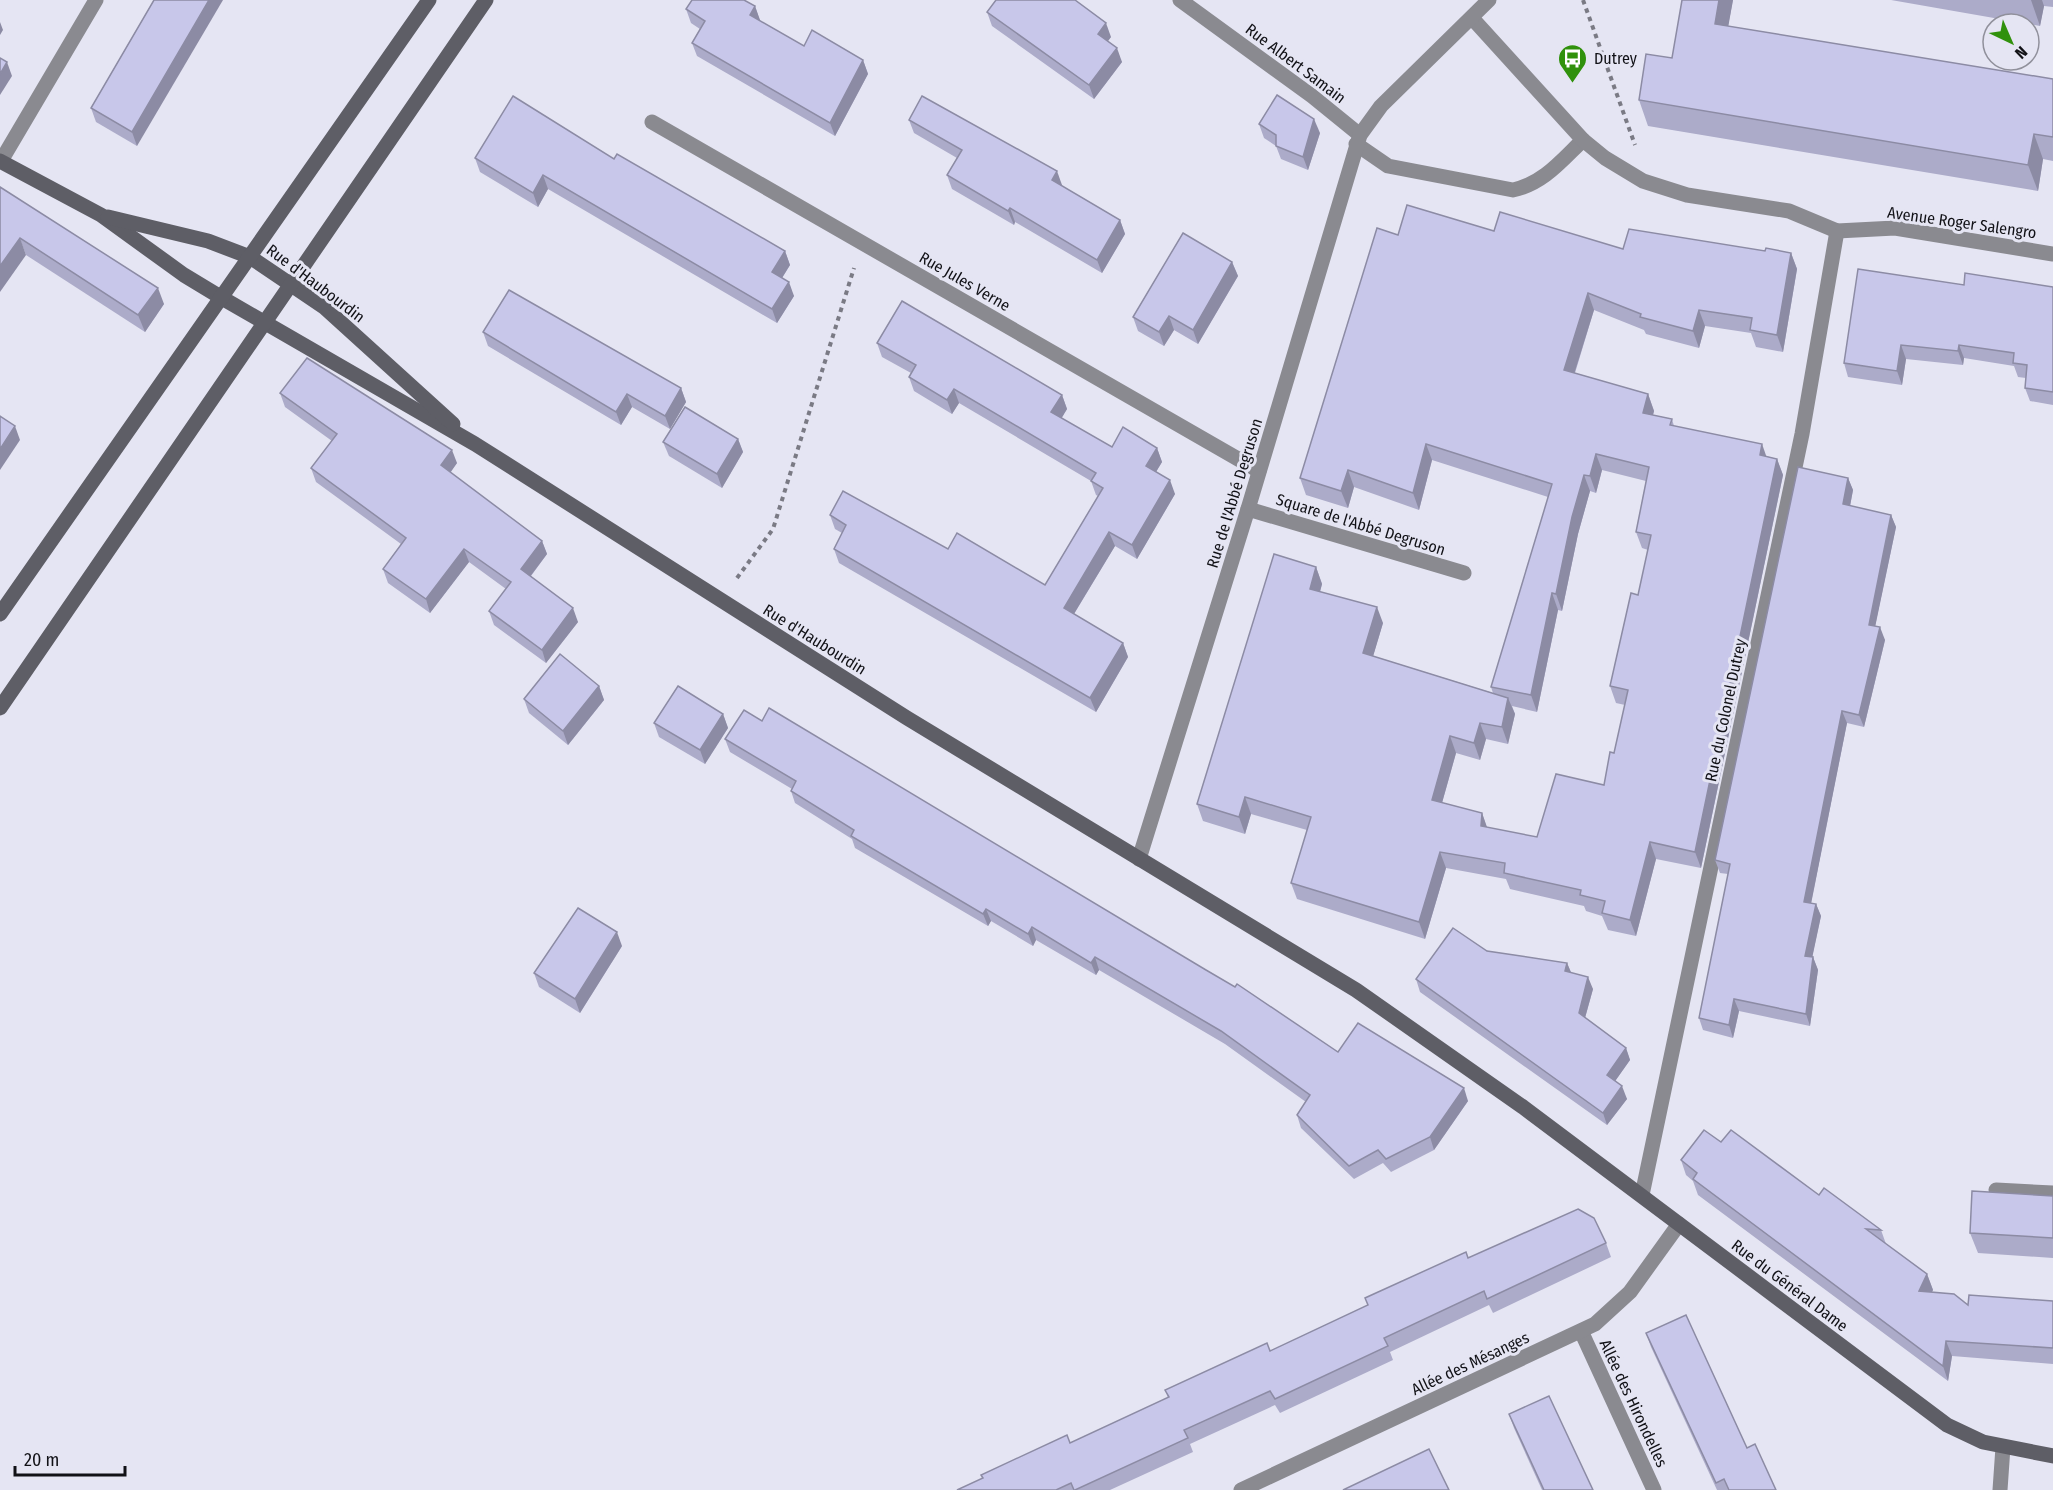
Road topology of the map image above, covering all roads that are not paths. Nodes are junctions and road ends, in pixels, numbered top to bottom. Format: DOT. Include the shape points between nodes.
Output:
graph roads {
  1 [pos="96,0"];
  2 [pos="429,0"];
  3 [pos="486,0"];
  4 [pos="1180,0"];
  5 [pos="1489,0"];
  6 [pos="1472,18"];
  7 [pos="652,122"];
  8 [pos="1358,140"];
  9 [pos="1583,140"];
  10 [pos="0,161"];
  11 [pos="101,215"];
  12 [pos="1837,231"];
  13 [pos="2053,254"];
  14 [pos="250,256"];
  15 [pos="291,282"];
  16 [pos="222,298"];
  17 [pos="264,323"];
  18 [pos="475,444"];
  19 [pos="1259,471"];
  20 [pos="1248,509"];
  21 [pos="1464,573"];
  22 [pos="0,614"];
  23 [pos="0,708"];
  24 [pos="1139,859"];
  25 [pos="1522,1107"];
  26 [pos="1996,1190"];
  27 [pos="2053,1193"];
  28 [pos="1642,1196"];
  29 [pos="1679,1224"];
  30 [pos="1581,1331"];
  31 [pos="2003,1447"];
  32 [pos="2053,1456"];
  33 [pos="1241,1490"];
  34 [pos="1654,1490"];
  35 [pos="2000,1490"];
  1 -- 10 [label="street"];
  2 -- 14 [label="street"];
  3 -- 15 [label="street"];
  4 -- 8 [label="street, Rue Albert Samain" via="1312,96"];
  5 -- 6 [label="street, Rue de l'Abbé Degruson"];
  6 -- 8 [label="street, Rue de l'Abbé Degruson" via="1381,106"];
  6 -- 9 [label="street, Avenue Roger Salengro"];
  7 -- 19 [label="street, Rue Jules Verne"];
  8 -- 9 [label="street, Rue Albert Samain" via="1388,166 1514,190 1530,187"];
  8 -- 19 [label="street, Rue de l'Abbé Degruson"];
  9 -- 12 [label="street, Avenue Roger Salengro" via="1605,158 1648,182 1688,195 1789,211"];
  10 -- 11 [label="street, Rue d'Haubourdin"];
  11 -- 14 [label="street, Rue d'Haubourdin" via="208,241"];
  11 -- 16 [label="street, Rue d'Haubourdin"];
  12 -- 13 [label="street, Avenue Roger Salengro" via="1895,228"];
  12 -- 28 [label="street, Rue du Colonel Dutrey" via="1802,434"];
  14 -- 15 [label="street, Rue d'Haubourdin"];
  14 -- 16 [label="street"];
  15 -- 17 [label="street"];
  15 -- 18 [label="street, Rue d'Haubourdin" via="349,328"];
  16 -- 17 [label="street, Rue d'Haubourdin"];
  16 -- 22 [label="street"];
  17 -- 18 [label="street, Rue d'Haubourdin"];
  17 -- 23 [label="street"];
  18 -- 24 [label="street, Rue d'Haubourdin" via="898,713"];
  19 -- 20 [label="street, Rue de l'Abbé Degruson"];
  20 -- 21 [label="street, Square de l'Abbé Degruson"];
  20 -- 24 [label="street, Rue de l'Abbé Degruson"];
  24 -- 25 [label="street, Rue d'Haubourdin" via="1356,990"];
  25 -- 28 [label="street, Rue du Général Dame"];
  26 -- 27 [label="street"];
  28 -- 29 [label="street, Rue du Général Dame"];
  29 -- 30 [label="street, Allée des Mésanges" via="1621,1303"];
  29 -- 31 [label="street, Rue du Général Dame" via="1947,1425"];
  30 -- 33 [label="street, Allée des Mésanges"];
  30 -- 34 [label="street, Allée des Hirondelles"];
  31 -- 32 [label="street, Rue du Général Dame"];
  31 -- 35 [label="street"];
}
